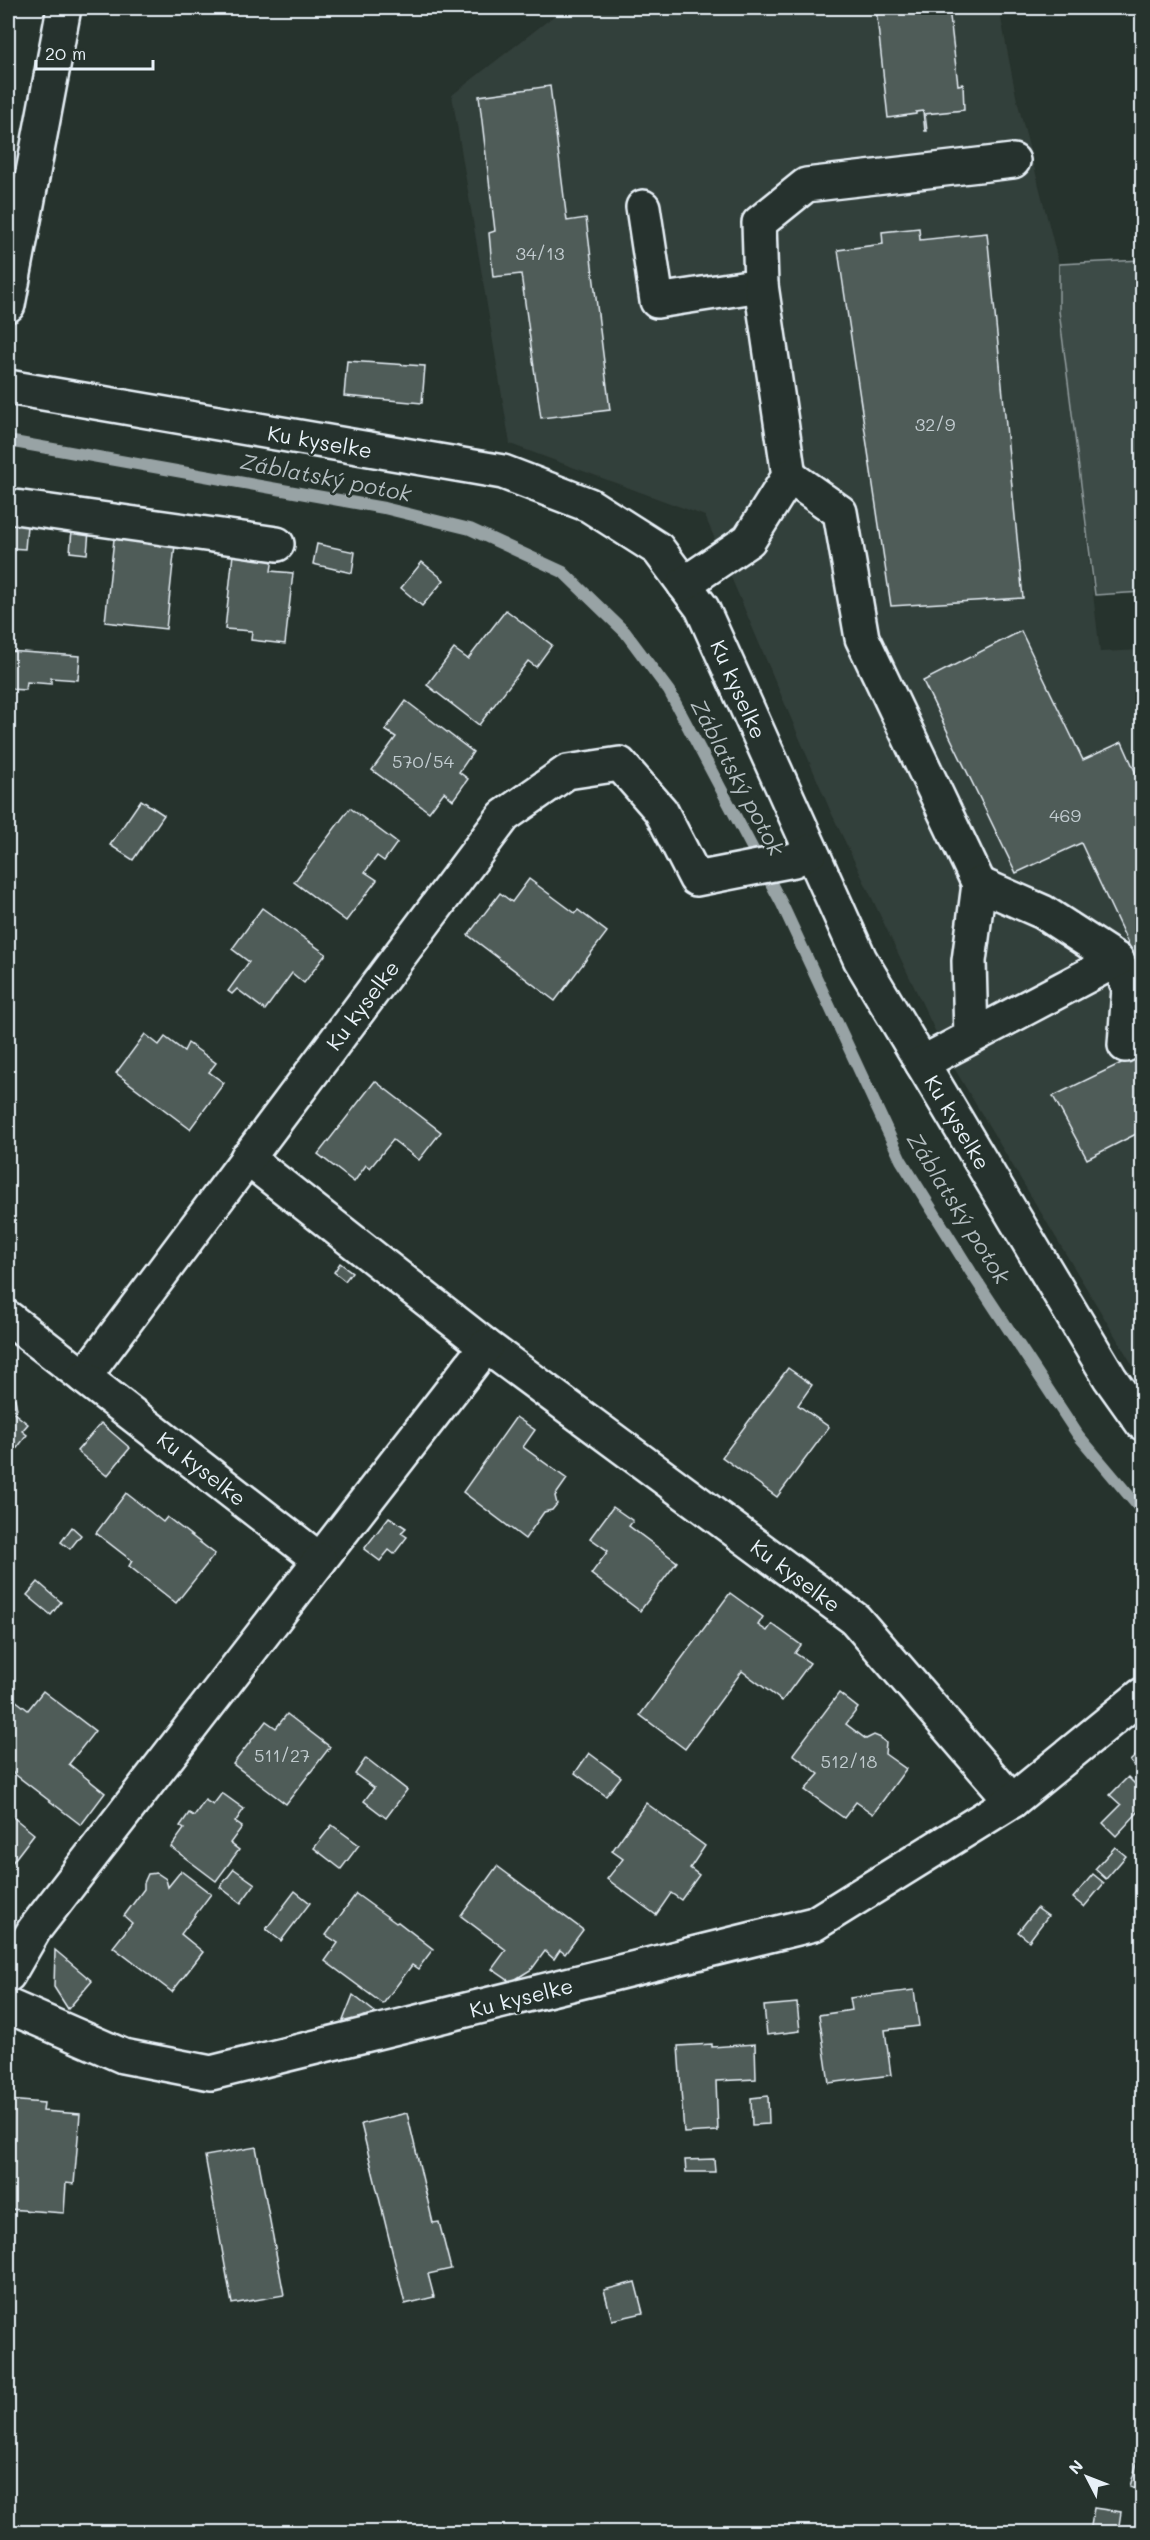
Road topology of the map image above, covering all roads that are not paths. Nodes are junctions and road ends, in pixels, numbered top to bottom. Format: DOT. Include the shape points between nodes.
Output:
graph roads {
  1 [pos="64,8"];
  2 [pos="1013,161"];
  3 [pos="643,207"];
  4 [pos="761,285"];
  5 [pos="8,305"];
  6 [pos="8,387"];
  7 [pos="789,476"];
  8 [pos="8,506"];
  9 [pos="277,544"];
  10 [pos="684,584"];
  11 [pos="803,856"];
  12 [pos="979,884"];
  13 [pos="1117,960"];
  14 [pos="971,1037"];
  15 [pos="1125,1045"];
  16 [pos="922,1063"];
  17 [pos="247,1158"];
  18 [pos="8,1318"];
  19 [pos="486,1346"];
  20 [pos="84,1377"];
  21 [pos="1143,1423"];
  22 [pos="320,1560"];
  23 [pos="1143,1695"];
  24 [pos="1012,1801"];
  25 [pos="8,1975"];
  26 [pos="8,2006"];
  1 -- 5 [label="street"];
  2 -- 4 [label="street" via="806,185 759,223"];
  3 -- 4 [label="street" via="657,301"];
  4 -- 7 [label="street"];
  6 -- 10 [label="street, Ku kyselke" via="503,472 589,505 658,549"];
  7 -- 10 [label="street" via="749,540"];
  7 -- 12 [label="street" via="840,512 862,638"];
  8 -- 9 [label="street"];
  10 -- 11 [label="street, Ku kyselke" via="702,608"];
  11 -- 16 [label="street, Ku kyselke"];
  11 -- 17 [label="street, Ku kyselke" via="696,879 661,811 620,764 567,772 504,816"];
  12 -- 13 [label="street" via="1043,912"];
  12 -- 14 [label="street" via="969,961"];
  13 -- 14 [label="street"];
  13 -- 15 [label="street" via="1129,988"];
  14 -- 16 [label="street"];
  16 -- 21 [label="street, Ku kyselke" via="1110,1378"];
  17 -- 19 [label="street, Ku kyselke"];
  17 -- 20 [label="street, Ku kyselke"];
  18 -- 20 [label="street, Ku kyselke"];
  19 -- 22 [label="street"];
  19 -- 24 [label="street, Ku kyselke" via="855,1619"];
  20 -- 22 [label="street, Ku kyselke"];
  22 -- 25 [label="street" via="34,1930"];
  23 -- 24 [label="street, Ku kyselke"];
  24 -- 26 [label="street, Ku kyselke" via="814,1924 211,2073 123,2056"];
}
